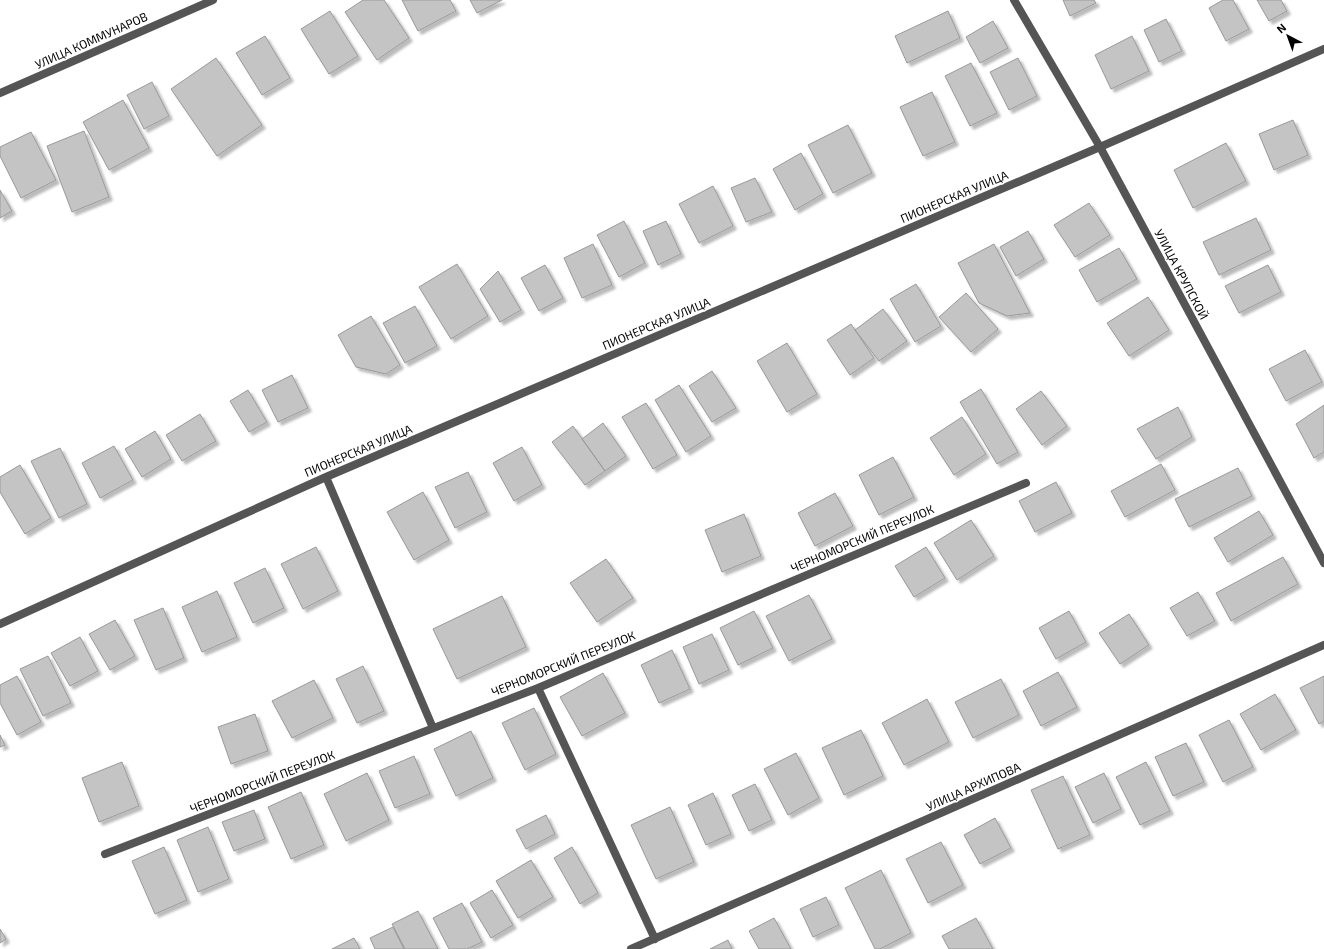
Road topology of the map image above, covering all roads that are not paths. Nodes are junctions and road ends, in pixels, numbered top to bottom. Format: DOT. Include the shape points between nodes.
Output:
graph roads {
  1 [pos="213,0"];
  2 [pos="1014,0"];
  3 [pos="1324,49"];
  4 [pos="0,93"];
  5 [pos="1100,146"];
  6 [pos="326,477"];
  7 [pos="1026,482"];
  8 [pos="1324,563"];
  9 [pos="0,624"];
  10 [pos="1324,645"];
  11 [pos="538,688"];
  12 [pos="433,728"];
  13 [pos="105,854"];
  14 [pos="655,939"];
  15 [pos="631,949"];
  1 -- 4 [label="street, УЛИЦА КОММУНАРОВ"];
  2 -- 5 [label="street, УЛИЦА КРУПСКОЙ"];
  3 -- 5 [label="street, ПИОНЕРСКАЯ УЛИЦА"];
  5 -- 6 [label="street, ПИОНЕРСКАЯ УЛИЦА"];
  5 -- 8 [label="street, УЛИЦА КРУПСКОЙ"];
  6 -- 9 [label="street, ПИОНЕРСКАЯ УЛИЦА"];
  6 -- 12 [label="street"];
  7 -- 11 [label="street, ЧЕРНОМОРСКИЙ ПЕРЕУЛОК"];
  10 -- 14 [label="street, УЛИЦА АРХИПОВА"];
  11 -- 12 [label="street, ЧЕРНОМОРСКИЙ ПЕРЕУЛОК"];
  11 -- 14 [label="street"];
  12 -- 13 [label="street, ЧЕРНОМОРСКИЙ ПЕРЕУЛОК"];
  14 -- 15 [label="street, УЛИЦА АРХИПОВА"];
}
